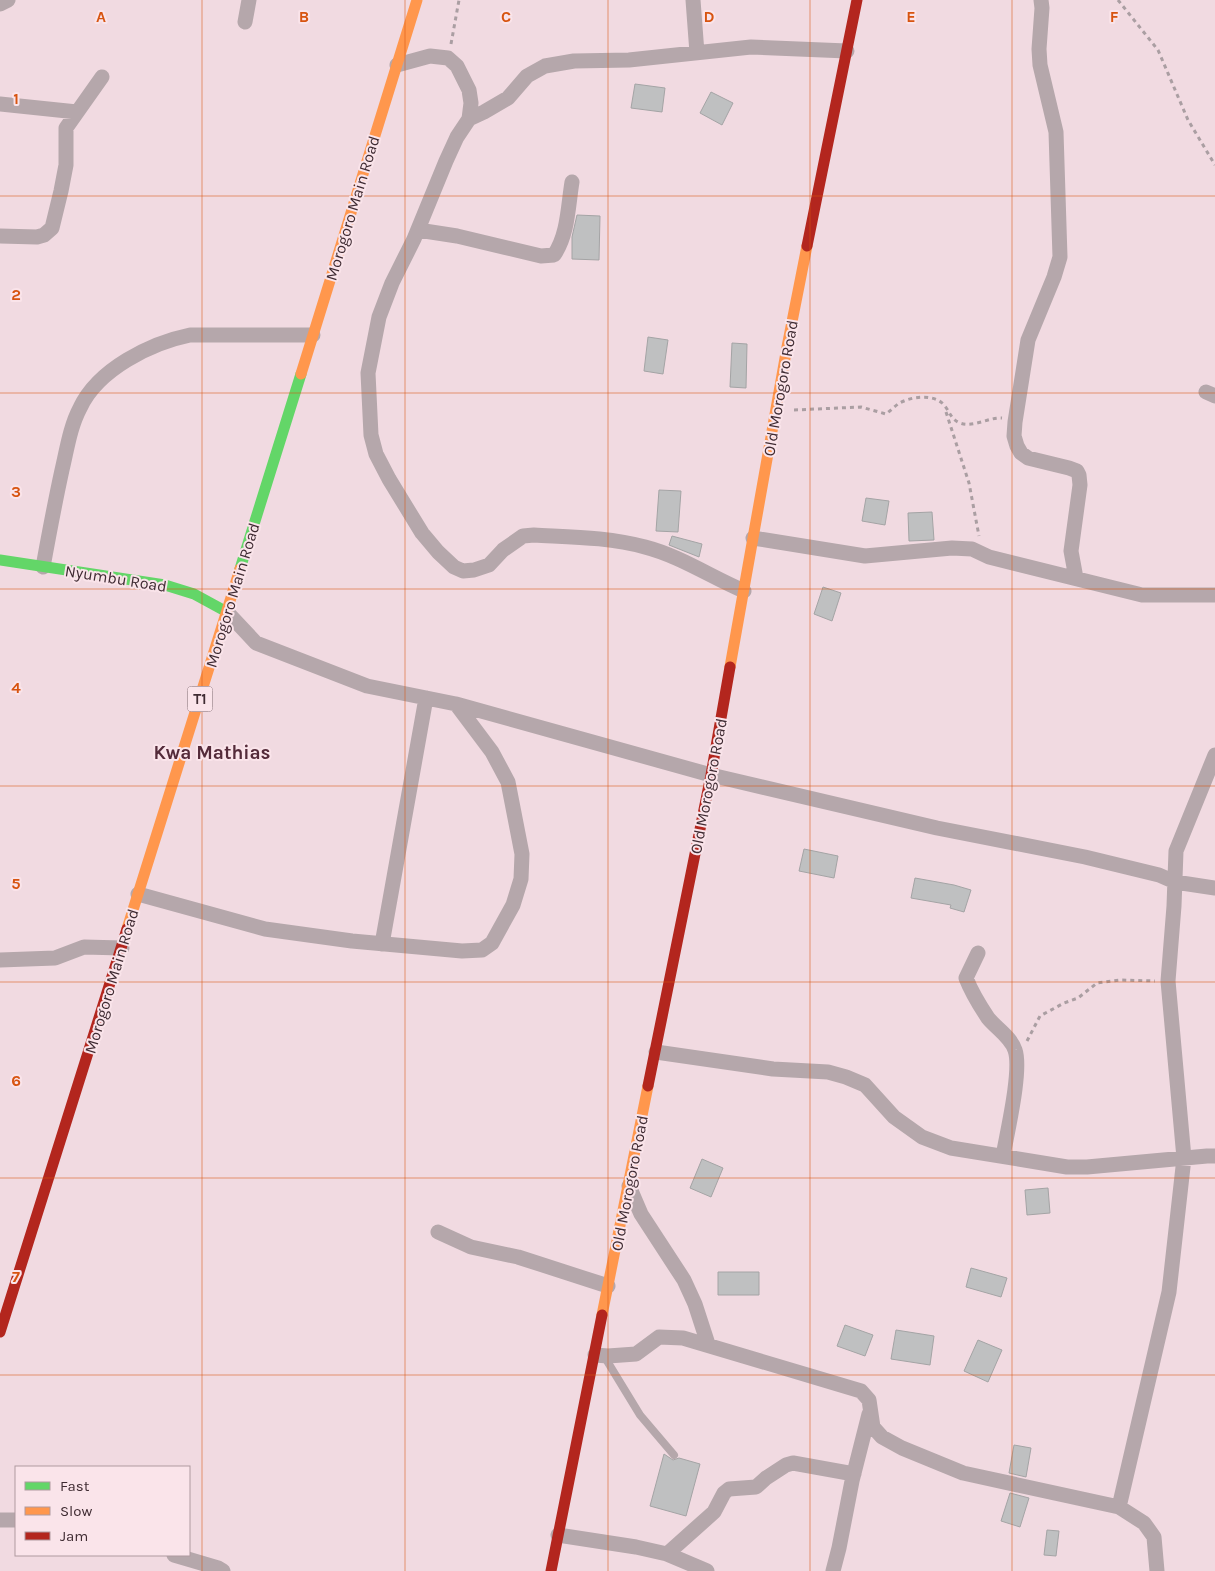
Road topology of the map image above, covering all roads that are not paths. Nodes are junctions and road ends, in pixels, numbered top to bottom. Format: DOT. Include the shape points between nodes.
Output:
graph roads {
  1 [pos="8,0"];
  2 [pos="249,0"];
  3 [pos="417,0"];
  4 [pos="694,0"];
  5 [pos="857,0"];
  6 [pos="1041,0"];
  7 [pos="0,4"];
  8 [pos="245,22"];
  9 [pos="847,51"];
  10 [pos="697,53"];
  11 [pos="397,65"];
  12 [pos="102,77"];
  13 [pos="0,104"];
  14 [pos="77,112"];
  15 [pos="469,119"];
  16 [pos="572,182"];
  17 [pos="418,230"];
  18 [pos="0,236"];
  19 [pos="313,335"];
  20 [pos="753,538"];
  21 [pos="0,560"];
  22 [pos="43,567"];
  23 [pos="1076,578"];
  24 [pos="744,591"];
  25 [pos="1215,595"];
  26 [pos="227,612"];
  27 [pos="426,698"];
  28 [pos="456,704"];
  29 [pos="1215,755"];
  30 [pos="711,775"];
  31 [pos="1176,851"];
  32 [pos="1159,875"];
  33 [pos="1175,882"];
  34 [pos="1215,888"];
  35 [pos="138,894"];
  36 [pos="382,944"];
  37 [pos="122,948"];
  38 [pos="978,953"];
  39 [pos="0,960"];
  40 [pos="656,1052"];
  41 [pos="1003,1156"];
  42 [pos="1215,1156"];
  43 [pos="1184,1158"];
  44 [pos="629,1186"];
  45 [pos="438,1232"];
  46 [pos="608,1286"];
  47 [pos="0,1332"];
  48 [pos="708,1344"];
  49 [pos="599,1355"];
  50 [pos="870,1412"];
  51 [pos="674,1455"];
  52 [pos="854,1474"];
  53 [pos="1119,1507"];
  54 [pos="0,1520"];
  55 [pos="15,1520"];
  56 [pos="558,1536"];
  57 [pos="667,1554"];
  58 [pos="177,1556"];
  59 [pos="223,1571"];
  60 [pos="551,1571"];
  61 [pos="707,1571"];
  62 [pos="833,1571"];
  63 [pos="1157,1571"];
  1 -- 7 [label="street"];
  2 -- 8 [label="street"];
  3 -- 11 [label="main road, Morogoro Main Road / T1"];
  4 -- 10 [label="street"];
  5 -- 9 [label="main road, Old Morogoro Road"];
  6 -- 23 [label="street" via="1040,65 1056,132 1060,257 1028,340 1014,436 1021,453 1028,458 1069,468 1079,475 1071,551"];
  9 -- 10 [label="street" via="751,47"];
  9 -- 20 [label="main road, Old Morogoro Road" via="786,348"];
  10 -- 15 [label="street" via="629,60 574,61 545,66 527,76 508,98"];
  11 -- 15 [label="street" via="430,56 448,58 457,66 469,90"];
  11 -- 19 [label="main road, Morogoro Main Road / T1"];
  12 -- 14 [label="street"];
  13 -- 14 [label="street"];
  14 -- 18 [label="street" via="66,128 66,165 52,228 37,237"];
  15 -- 17 [label="street" via="457,136"];
  16 -- 17 [label="street" via="564,233 554,255 542,256"];
  17 -- 24 [label="street" via="392,283 380,318 368,373 371,435 376,454 389,479 422,533 438,552 463,571 488,565 522,536 609,540 646,547"];
  19 -- 22 [label="street" via="190,334 132,356 115,367 80,406"];
  19 -- 26 [label="main road, Morogoro Main Road / T1"];
  20 -- 23 [label="street" via="865,556 952,548 972,550 988,557"];
  20 -- 24 [label="main road, Old Morogoro Road"];
  21 -- 22 [label="main road, Nyumbu Road"];
  22 -- 26 [label="main road, Nyumbu Road" via="165,585 194,594"];
  23 -- 25 [label="street" via="1142,595"];
  24 -- 30 [label="main road, Old Morogoro Road"];
  26 -- 27 [label="street" via="256,643 367,686"];
  26 -- 35 [label="main road, Morogoro Main Road / T1"];
  27 -- 28 [label="street"];
  27 -- 36 [label="street"];
  28 -- 30 [label="street"];
  28 -- 36 [label="street" via="492,752 508,782 522,854 521,879 513,905 492,943 482,950"];
  29 -- 31 [label="street"];
  30 -- 32 [label="street"];
  30 -- 40 [label="main road, Old Morogoro Road"];
  31 -- 32 [label="street"];
  31 -- 33 [label="street"];
  32 -- 33 [label="street"];
  33 -- 34 [label="street"];
  33 -- 43 [label="street" via="1168,981"];
  35 -- 36 [label="street" via="265,929"];
  35 -- 37 [label="main road, Morogoro Main Road / T1"];
  37 -- 39 [label="street" via="84,946 55,958"];
  37 -- 47 [label="main road, Morogoro Main Road / T1"];
  38 -- 41 [label="street" via="966,978 989,1018 1015,1050 1017,1067"];
  40 -- 41 [label="street" via="774,1069 828,1072 846,1077 865,1085 894,1117 922,1137 951,1148"];
  40 -- 44 [label="main road, Old Morogoro Road"];
  41 -- 43 [label="street" via="1087,1167"];
  42 -- 43 [label="street"];
  43 -- 53 [label="street" via="1169,1292"];
  44 -- 46 [label="main road, Old Morogoro Road"];
  44 -- 48 [label="street" via="641,1214 684,1280"];
  45 -- 46 [label="street" via="471,1247 518,1257"];
  46 -- 49 [label="main road, Old Morogoro Road"];
  48 -- 49 [label="street" via="666,1336 659,1337 636,1354"];
  48 -- 50 [label="street" via="861,1391 869,1400"];
  49 -- 51 [label="lane" via="640,1415"];
  49 -- 56 [label="main road, Old Morogoro Road"];
  50 -- 52 [label="street"];
  50 -- 53 [label="street" via="873,1427 882,1437 963,1473"];
  52 -- 57 [label="street" via="793,1463 756,1487 729,1489 714,1512"];
  52 -- 62 [label="street"];
  53 -- 63 [label="street" via="1144,1523 1154,1537"];
  54 -- 55 [label="street"];
  56 -- 57 [label="street" via="636,1546"];
  56 -- 60 [label="main road, Old Morogoro Road"];
  57 -- 61 [label="street"];
  58 -- 59 [label="street"];
}
